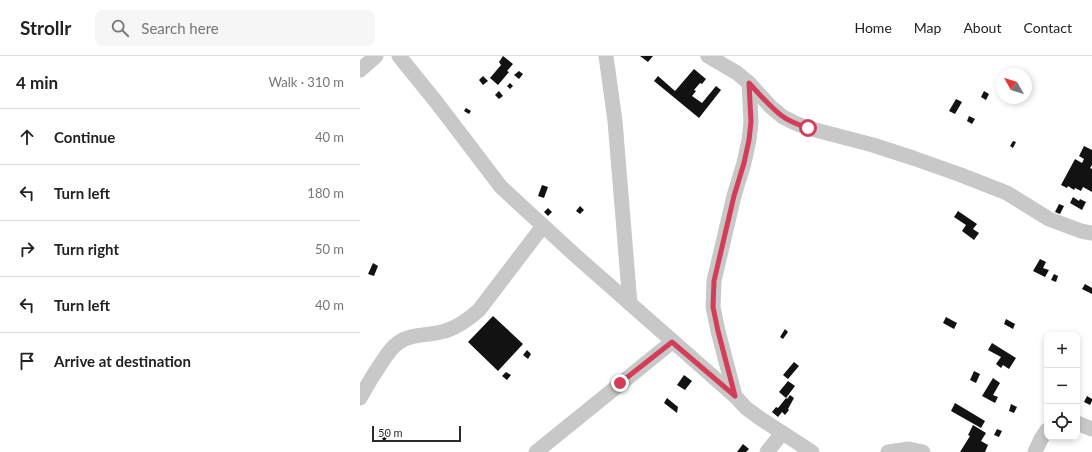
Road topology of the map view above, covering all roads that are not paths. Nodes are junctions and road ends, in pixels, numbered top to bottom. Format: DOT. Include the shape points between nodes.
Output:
graph roads {
  1 [pos="376,56"];
  2 [pos="399,56"];
  3 [pos="606,56"];
  4 [pos="708,56"];
  5 [pos="360,70"];
  6 [pos="749,83"];
  7 [pos="543,226"];
  8 [pos="1092,232"];
  9 [pos="630,304"];
  10 [pos="672,342"];
  11 [pos="735,396"];
  12 [pos="360,398"];
  13 [pos="1080,424"];
  14 [pos="1092,429"];
  15 [pos="782,433"];
  16 [pos="1044,434"];
  17 [pos="536,452"];
  18 [pos="767,452"];
  19 [pos="812,452"];
  20 [pos="888,452"];
  21 [pos="923,452"];
  22 [pos="1035,452"];
  1 -- 5 [label="street"];
  2 -- 7 [label="street" via="501,187"];
  3 -- 9 [label="street" via="615,121"];
  4 -- 6 [label="street"];
  6 -- 8 [label="street" via="771,107 794,123 893,151 961,175 1007,193 1049,219 1081,231"];
  6 -- 11 [label="street" via="749,140 714,281 713,307"];
  7 -- 9 [label="street"];
  7 -- 12 [label="street" via="474,314 445,331 411,336 398,342 372,376"];
  9 -- 10 [label="street"];
  10 -- 11 [label="street"];
  10 -- 17 [label="street"];
  11 -- 15 [label="street" via="746,408"];
  13 -- 14 [label="street"];
  15 -- 18 [label="street"];
  15 -- 19 [label="street"];
  16 -- 22 [label="street"];
  20 -- 21 [label="street" via="909,449"];
}
